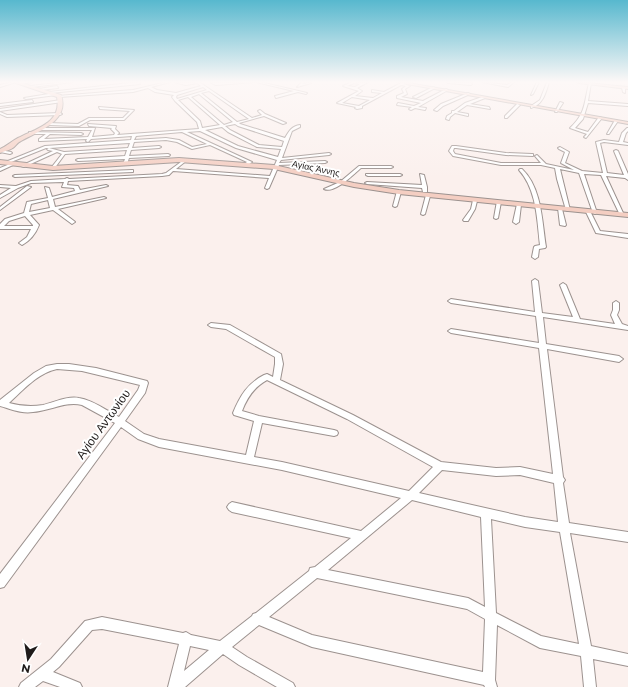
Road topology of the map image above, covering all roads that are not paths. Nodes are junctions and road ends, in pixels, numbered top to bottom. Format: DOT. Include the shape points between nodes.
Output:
graph roads {
  1 [pos="2,114"];
  2 [pos="41,114"];
  3 [pos="60,114"];
  4 [pos="128,114"];
  5 [pos="190,114"];
  6 [pos="208,114"];
  7 [pos="225,114"];
  8 [pos="244,114"];
  9 [pos="264,114"];
  10 [pos="452,114"];
  11 [pos="463,114"];
  12 [pos="509,114"];
  13 [pos="580,114"];
  14 [pos="22,115"];
  15 [pos="467,115"];
  16 [pos="585,115"];
  17 [pos="506,117"];
  18 [pos="600,118"];
  19 [pos="252,119"];
  20 [pos="448,119"];
  21 [pos="616,121"];
  22 [pos="237,123"];
  23 [pos="284,123"];
  24 [pos="628,123"];
  25 [pos="48,124"];
  26 [pos="83,124"];
  27 [pos="299,126"];
  28 [pos="222,127"];
  29 [pos="40,129"];
  30 [pos="628,129"];
  31 [pos="201,130"];
  32 [pos="182,132"];
  33 [pos="30,133"];
  34 [pos="92,133"];
  35 [pos="588,133"];
  36 [pos="608,133"];
  37 [pos="50,134"];
  38 [pos="134,135"];
  39 [pos="115,136"];
  40 [pos="586,137"];
  41 [pos="89,138"];
  42 [pos="286,140"];
  43 [pos="132,142"];
  44 [pos="621,143"];
  45 [pos="211,144"];
  46 [pos="628,144"];
  47 [pos="86,145"];
  48 [pos="43,148"];
  49 [pos="159,148"];
  50 [pos="282,148"];
  51 [pos="560,148"];
  52 [pos="129,149"];
  53 [pos="0,151"];
  54 [pos="57,151"];
  55 [pos="616,151"];
  56 [pos="82,152"];
  57 [pos="10,153"];
  58 [pos="64,153"];
  59 [pos="168,154"];
  60 [pos="329,154"];
  61 [pos="279,159"];
  62 [pos="78,160"];
  63 [pos="185,160"];
  64 [pos="126,161"];
  65 [pos="360,161"];
  66 [pos="325,162"];
  67 [pos="5,163"];
  68 [pos="298,164"];
  69 [pos="245,165"];
  70 [pos="545,165"];
  71 [pos="23,166"];
  72 [pos="275,166"];
  73 [pos="75,167"];
  74 [pos="375,167"];
  75 [pos="391,167"];
  76 [pos="557,167"];
  77 [pos="53,168"];
  78 [pos="360,168"];
  79 [pos="0,170"];
  80 [pos="173,170"];
  81 [pos="521,170"];
  82 [pos="132,171"];
  83 [pos="290,171"];
  84 [pos="581,172"];
  85 [pos="604,174"];
  86 [pos="368,175"];
  87 [pos="400,175"];
  88 [pos="15,176"];
  89 [pos="36,176"];
  90 [pos="422,176"];
  91 [pos="270,177"];
  92 [pos="628,178"];
  93 [pos="67,179"];
  94 [pos="24,183"];
  95 [pos="342,183"];
  96 [pos="367,185"];
  97 [pos="0,186"];
  98 [pos="106,186"];
  99 [pos="16,187"];
  100 [pos="425,187"];
  101 [pos="47,188"];
  102 [pos="267,188"];
  103 [pos="326,189"];
  104 [pos="78,192"];
  105 [pos="399,192"];
  106 [pos="6,193"];
  107 [pos="15,196"];
  108 [pos="426,196"];
  109 [pos="0,197"];
  110 [pos="104,198"];
  111 [pos="50,199"];
  112 [pos="475,201"];
  113 [pos="499,202"];
  114 [pos="519,205"];
  115 [pos="395,206"];
  116 [pos="537,206"];
  117 [pos="53,208"];
  118 [pos="0,209"];
  119 [pos="560,209"];
  120 [pos="568,210"];
  121 [pos="592,212"];
  122 [pos="26,214"];
  123 [pos="423,214"];
  124 [pos="625,215"];
  125 [pos="496,218"];
  126 [pos="466,220"];
  127 [pos="72,222"];
  128 [pos="516,222"];
  129 [pos="563,225"];
  130 [pos="0,227"];
  131 [pos="35,228"];
  132 [pos="628,236"];
  133 [pos="22,243"];
  134 [pos="535,257"];
  135 [pos="535,280"];
  136 [pos="563,285"];
  137 [pos="452,301"];
  138 [pos="616,303"];
  139 [pos="539,315"];
  140 [pos="577,319"];
  141 [pos="628,324"];
  142 [pos="211,325"];
  143 [pos="620,327"];
  144 [pos="628,328"];
  145 [pos="450,331"];
  146 [pos="543,346"];
  147 [pos="619,359"];
  148 [pos="276,381"];
  149 [pos="1,403"];
  150 [pos="259,419"];
  151 [pos="120,422"];
  152 [pos="334,433"];
  153 [pos="249,460"];
  154 [pos="440,466"];
  155 [pos="560,480"];
  156 [pos="411,495"];
  157 [pos="232,507"];
  158 [pos="486,513"];
  159 [pos="564,527"];
  160 [pos="362,536"];
  161 [pos="628,537"];
  162 [pos="314,572"];
  163 [pos="0,583"];
  164 [pos="491,617"];
  165 [pos="257,618"];
  166 [pos="186,638"];
  167 [pos="222,647"];
  168 [pos="586,651"];
  169 [pos="628,660"];
  170 [pos="42,674"];
  171 [pos="490,684"];
  172 [pos="25,687"];
  173 [pos="76,687"];
  174 [pos="174,687"];
  175 [pos="289,687"];
  176 [pos="590,687"];
  1 -- 14 [label="street"];
  2 -- 14 [label="street"];
  3 -- 25 [label="street"];
  4 -- 26 [label="street" via="124,118 89,119"];
  5 -- 31 [label="street" via="199,122"];
  6 -- 28 [label="street"];
  7 -- 22 [label="street"];
  8 -- 19 [label="street"];
  9 -- 19 [label="street"];
  9 -- 23 [label="street"];
  10 -- 20 [label="street"];
  11 -- 15 [label="street"];
  12 -- 17 [label="street"];
  13 -- 16 [label="street"];
  16 -- 18 [label="street"];
  16 -- 35 [label="street" via="572,128"];
  18 -- 21 [label="street"];
  18 -- 35 [label="street"];
  19 -- 22 [label="street"];
  21 -- 24 [label="street"];
  21 -- 36 [label="street"];
  22 -- 28 [label="street"];
  22 -- 42 [label="street"];
  25 -- 26 [label="street"];
  25 -- 29 [label="street"];
  26 -- 39 [label="street" via="115,127"];
  27 -- 42 [label="street" via="291,130"];
  28 -- 31 [label="street"];
  28 -- 50 [label="street" via="258,146"];
  29 -- 33 [label="street"];
  29 -- 34 [label="street" via="94,128"];
  30 -- 44 [label="street"];
  31 -- 32 [label="street"];
  31 -- 61 [label="street" via="237,147"];
  32 -- 38 [label="street"];
  32 -- 45 [label="street"];
  33 -- 37 [label="street"];
  33 -- 53 [label="street"];
  34 -- 37 [label="street"];
  34 -- 41 [label="street"];
  35 -- 40 [label="street"];
  37 -- 41 [label="street" via="40,140"];
  38 -- 39 [label="street"];
  38 -- 43 [label="street"];
  39 -- 41 [label="street"];
  41 -- 47 [label="street"];
  42 -- 50 [label="street"];
  43 -- 45 [label="street" via="170,140 193,148"];
  43 -- 47 [label="street"];
  43 -- 52 [label="street"];
  44 -- 46 [label="street"];
  44 -- 85 [label="street" via="598,142"];
  45 -- 69 [label="street" via="250,162"];
  47 -- 48 [label="street"];
  47 -- 56 [label="street"];
  48 -- 54 [label="street"];
  48 -- 67 [label="street"];
  49 -- 52 [label="street"];
  50 -- 61 [label="street"];
  51 -- 84 [label="street" via="567,152 563,163"];
  52 -- 56 [label="street"];
  52 -- 64 [label="street"];
  53 -- 57 [label="street"];
  54 -- 58 [label="street"];
  54 -- 71 [label="street"];
  55 -- 92 [label="street"];
  56 -- 58 [label="street"];
  56 -- 62 [label="street"];
  58 -- 77 [label="street"];
  59 -- 64 [label="street"];
  60 -- 61 [label="street"];
  61 -- 72 [label="street"];
  62 -- 64 [label="street"];
  62 -- 73 [label="street"];
  63 -- 64 [label="street, Αγίας Άννης"];
  63 -- 69 [label="street, Αγίας Άννης"];
  63 -- 80 [label="street"];
  64 -- 73 [label="street, Αγίας Άννης"];
  65 -- 78 [label="street"];
  66 -- 68 [label="street"];
  67 -- 71 [label="street, Αγίας Άννης"];
  67 -- 79 [label="street"];
  68 -- 72 [label="street"];
  68 -- 83 [label="street"];
  69 -- 72 [label="street, Αγίας Άννης"];
  70 -- 70 [label="street" via="501,164 454,155 451,151 456,147 535,156"];
  70 -- 76 [label="street"];
  71 -- 77 [label="street, Αγίας Άννης"];
  72 -- 83 [label="street, Αγίας Άννης"];
  72 -- 91 [label="street"];
  73 -- 77 [label="street, Αγίας Άννης"];
  74 -- 75 [label="street"];
  74 -- 78 [label="street"];
  74 -- 86 [label="street"];
  76 -- 84 [label="street"];
  76 -- 120 [label="street"];
  78 -- 95 [label="street"];
  80 -- 91 [label="street"];
  80 -- 93 [label="street" via="162,175"];
  81 -- 116 [label="street" via="528,176"];
  82 -- 89 [label="street"];
  83 -- 95 [label="street, Αγίας Άννης"];
  84 -- 85 [label="street"];
  84 -- 121 [label="street"];
  85 -- 92 [label="street"];
  85 -- 124 [label="street"];
  86 -- 87 [label="street"];
  86 -- 96 [label="street"];
  88 -- 89 [label="street"];
  89 -- 94 [label="street"];
  90 -- 100 [label="street"];
  91 -- 102 [label="street"];
  93 -- 94 [label="street"];
  93 -- 104 [label="street" via="64,186 76,187"];
  94 -- 99 [label="street"];
  95 -- 96 [label="street, Αγίας Άννης"];
  95 -- 103 [label="street"];
  96 -- 100 [label="street"];
  96 -- 105 [label="street, Αγίας Άννης"];
  97 -- 99 [label="street"];
  98 -- 104 [label="street"];
  99 -- 106 [label="street"];
  100 -- 108 [label="street"];
  101 -- 111 [label="street"];
  104 -- 111 [label="street"];
  105 -- 108 [label="street, Αγίας Άννης"];
  105 -- 115 [label="street"];
  106 -- 107 [label="street"];
  106 -- 107 [label="street" via="26,188"];
  106 -- 109 [label="street"];
  107 -- 118 [label="street"];
  108 -- 112 [label="street, Αγίας Άννης"];
  108 -- 123 [label="street"];
  110 -- 117 [label="street"];
  111 -- 117 [label="street"];
  111 -- 122 [label="street" via="29,203"];
  112 -- 113 [label="street, Αγίας Άννης"];
  112 -- 126 [label="street" via="473,210"];
  113 -- 114 [label="street, Αγίας Άννης"];
  113 -- 125 [label="street"];
  114 -- 116 [label="street, Αγίας Άννης"];
  114 -- 128 [label="street"];
  116 -- 119 [label="street, Αγίας Άννης"];
  116 -- 134 [label="street" via="543,246 538,247"];
  117 -- 122 [label="street"];
  117 -- 127 [label="street"];
  119 -- 120 [label="street, Αγίας Άννης"];
  119 -- 129 [label="street"];
  120 -- 121 [label="street, Αγίας Άννης"];
  121 -- 124 [label="street, Αγίας Άννης"];
  121 -- 132 [label="street" via="598,232"];
  122 -- 130 [label="street" via="11,217"];
  122 -- 131 [label="street" via="35,222"];
  130 -- 131 [label="street"];
  131 -- 133 [label="street" via="29,238"];
  135 -- 139 [label="street"];
  136 -- 140 [label="street"];
  137 -- 139 [label="street"];
  138 -- 143 [label="street" via="614,315"];
  139 -- 140 [label="street"];
  139 -- 146 [label="street"];
  140 -- 143 [label="street"];
  141 -- 143 [label="street"];
  142 -- 148 [label="street" via="228,327 278,356"];
  143 -- 144 [label="street"];
  145 -- 146 [label="street"];
  146 -- 147 [label="street"];
  146 -- 155 [label="street"];
  148 -- 150 [label="street" via="267,377 258,381 249,389 237,413"];
  148 -- 154 [label="street" via="350,417"];
  149 -- 151 [label="street" via="24,410 78,400"];
  149 -- 151 [label="street, Αγίου Αντωνίου" via="28,381 50,368 71,367 144,383 142,391"];
  150 -- 152 [label="street"];
  150 -- 153 [label="street"];
  151 -- 153 [label="street" via="141,437 159,443"];
  151 -- 163 [label="street, Αγίου Αντωνίου"];
  153 -- 156 [label="street"];
  154 -- 155 [label="street" via="496,472 520,471"];
  154 -- 156 [label="street"];
  155 -- 159 [label="street"];
  156 -- 158 [label="street"];
  156 -- 160 [label="street"];
  157 -- 160 [label="street"];
  158 -- 159 [label="street"];
  158 -- 164 [label="street"];
  159 -- 161 [label="street"];
  159 -- 168 [label="street"];
  160 -- 162 [label="street"];
  162 -- 164 [label="street" via="468,604"];
  162 -- 165 [label="street"];
  164 -- 168 [label="street" via="540,642"];
  164 -- 171 [label="street"];
  165 -- 167 [label="street"];
  165 -- 171 [label="street" via="312,641"];
  166 -- 167 [label="street"];
  166 -- 170 [label="street" via="102,623 88,625"];
  166 -- 174 [label="street"];
  167 -- 174 [label="street"];
  167 -- 175 [label="street" via="243,662"];
  168 -- 169 [label="street"];
  168 -- 176 [label="street"];
  170 -- 172 [label="street"];
  170 -- 173 [label="street"];
}
